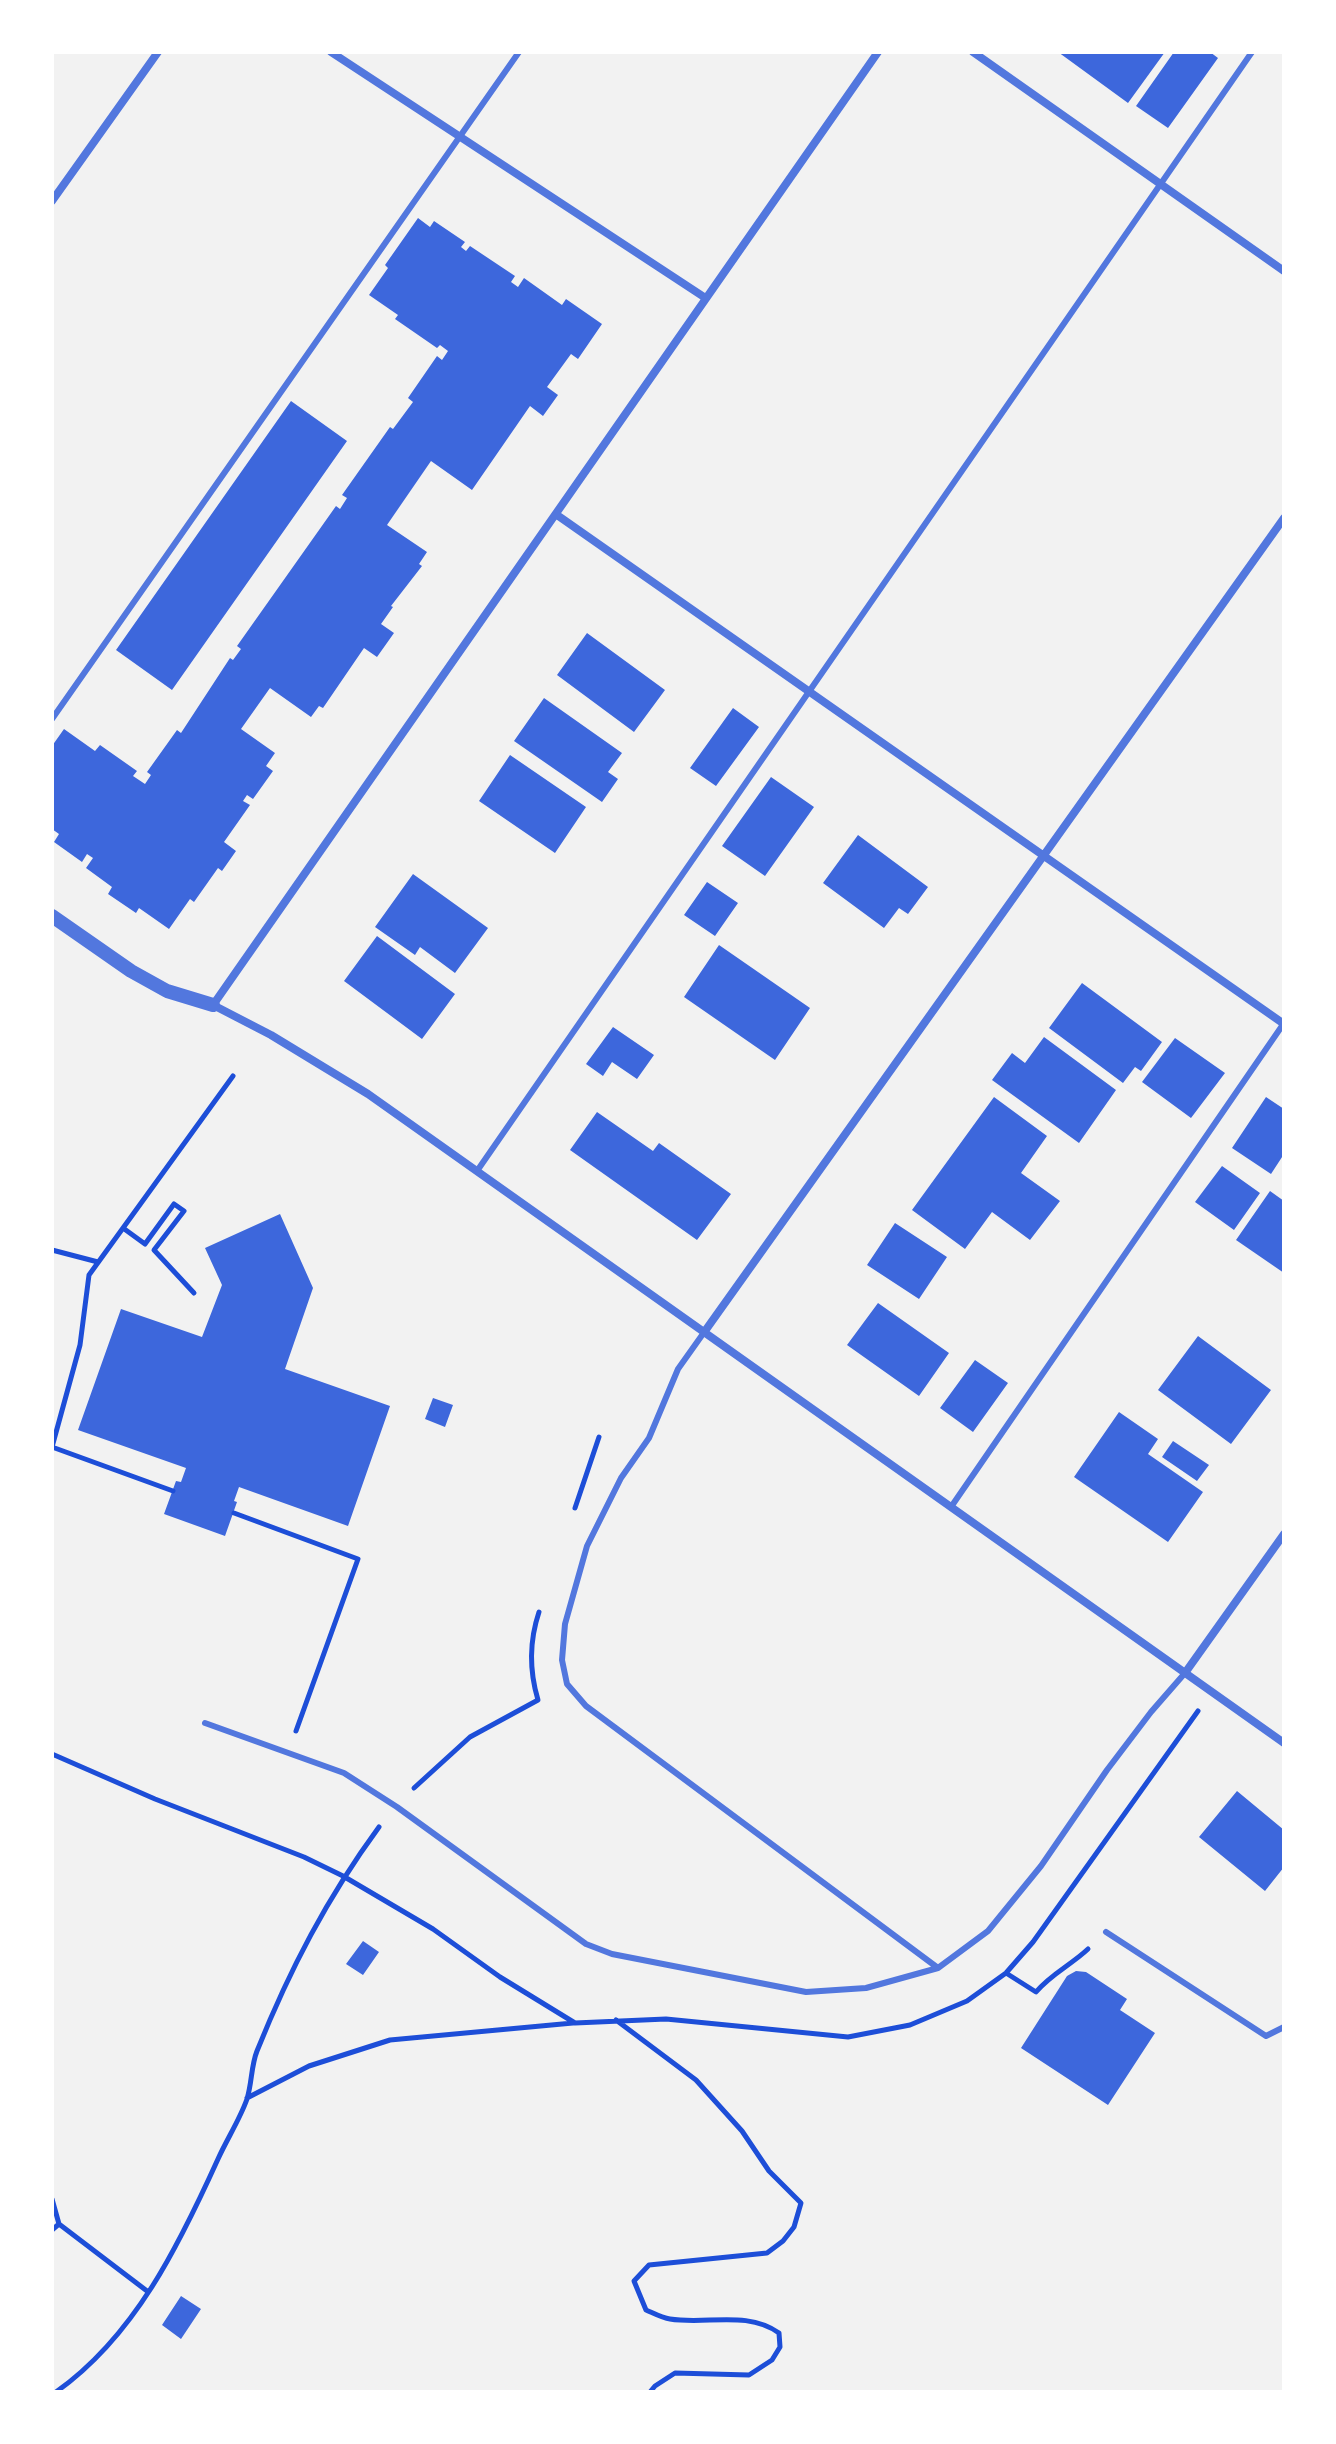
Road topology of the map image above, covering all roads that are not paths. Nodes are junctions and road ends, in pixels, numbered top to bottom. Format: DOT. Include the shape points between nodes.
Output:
graph roads {
  1 [pos="158,52"];
  2 [pos="331,52"];
  3 [pos="519,52"];
  4 [pos="878,52"];
  5 [pos="973,52"];
  6 [pos="1252,52"];
  7 [pos="459,138"];
  8 [pos="1160,183"];
  9 [pos="52,201"];
  10 [pos="1284,271"];
  11 [pos="704,297"];
  12 [pos="557,515"];
  13 [pos="1284,518"];
  14 [pos="808,691"];
  15 [pos="52,719"];
  16 [pos="1046,855"];
  17 [pos="52,916"];
  18 [pos="213,1005"];
  19 [pos="1284,1024"];
  20 [pos="477,1171"];
  21 [pos="705,1331"];
  22 [pos="951,1507"];
  23 [pos="1284,1534"];
  24 [pos="1185,1673"];
  25 [pos="205,1723"];
  26 [pos="1284,1743"];
  27 [pos="1106,1932"];
  28 [pos="938,1968"];
  29 [pos="1284,2027"];
  1 -- 9 [label="street"];
  2 -- 7 [label="street"];
  3 -- 7 [label="lane"];
  4 -- 11 [label="street"];
  5 -- 8 [label="street"];
  6 -- 8 [label="lane"];
  7 -- 11 [label="street"];
  7 -- 15 [label="lane"];
  8 -- 10 [label="street"];
  8 -- 14 [label="lane"];
  11 -- 12 [label="street"];
  12 -- 14 [label="street"];
  12 -- 18 [label="street"];
  13 -- 16 [label="street"];
  14 -- 16 [label="street"];
  14 -- 20 [label="lane"];
  16 -- 19 [label="street"];
  16 -- 21 [label="street"];
  17 -- 18 [label="street" via="167,991"];
  18 -- 20 [label="street" via="368,1094"];
  19 -- 22 [label="lane"];
  20 -- 21 [label="street"];
  21 -- 22 [label="street"];
  21 -- 28 [label="lane" via="678,1369 649,1438 621,1478 587,1546 565,1624 562,1660 567,1684 586,1706"];
  22 -- 24 [label="street"];
  23 -- 24 [label="street"];
  24 -- 26 [label="street"];
  24 -- 28 [label="lane" via="988,1931"];
  25 -- 28 [label="lane" via="344,1773 586,1944 612,1954 806,1992 866,1988"];
  27 -- 29 [label="lane" via="1266,2036"];
}
